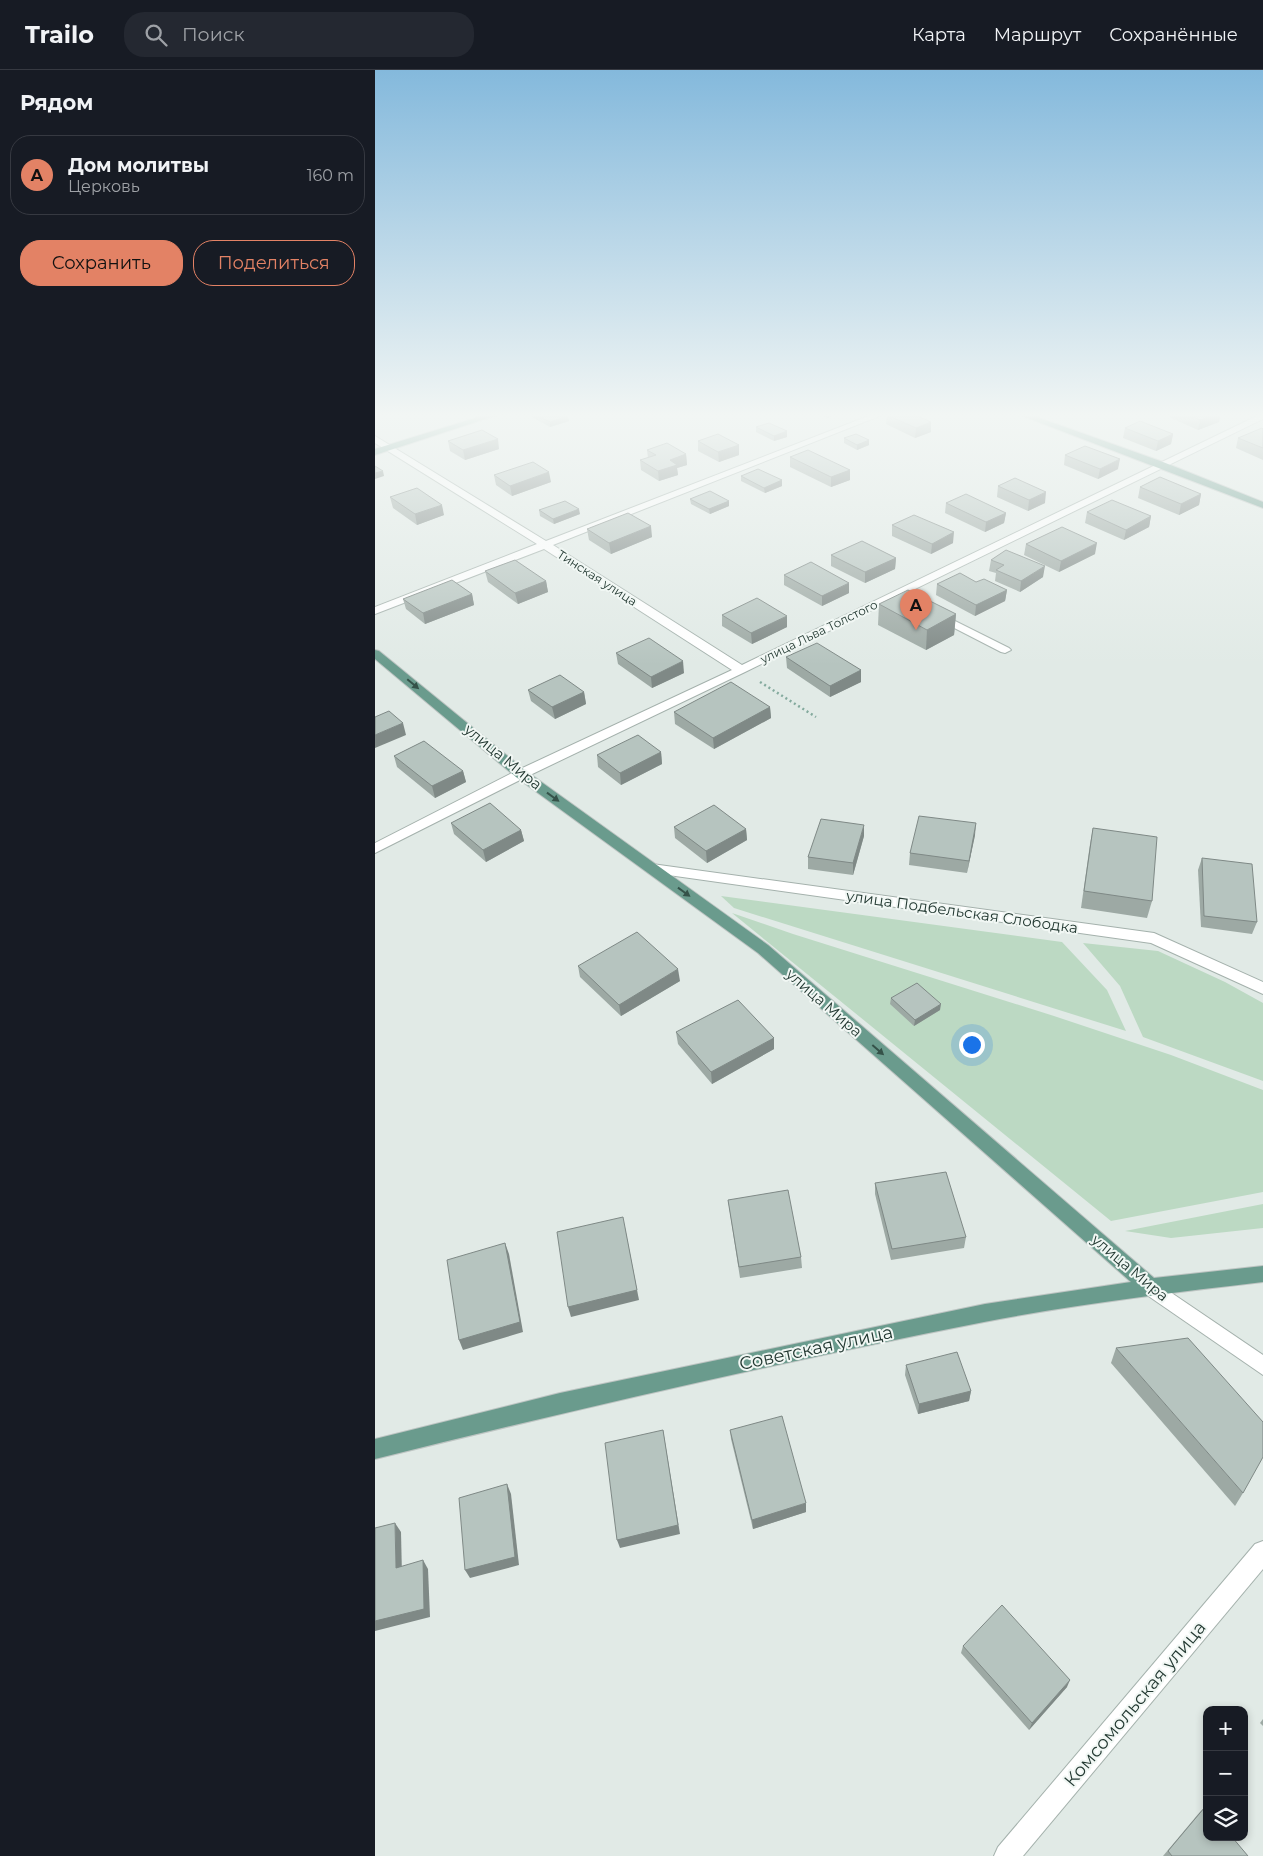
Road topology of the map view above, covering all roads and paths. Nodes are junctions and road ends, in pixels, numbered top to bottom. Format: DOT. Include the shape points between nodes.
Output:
graph roads {
  1 [pos="470,498"];
  2 [pos="662,498"];
  3 [pos="1090,498"];
  4 [pos="1244,498"];
  5 [pos="1263,506"];
  6 [pos="544,544"];
  7 [pos="896,594"];
  8 [pos="913,603"];
  9 [pos="375,611"];
  10 [pos="930,612"];
  11 [pos="1005,650"];
  12 [pos="375,653"];
  13 [pos="741,670"];
  14 [pos="816,717"];
  15 [pos="521,774"];
  16 [pos="375,849"];
  17 [pos="652,869"];
  18 [pos="1263,988"];
  19 [pos="1263,1274"];
  20 [pos="1151,1287"];
  21 [pos="1263,1366"];
  22 [pos="375,1450"];
  23 [pos="1263,1552"];
  24 [pos="1007,1856"];
  1 -- 6 [label="street, Тинская улица"];
  2 -- 6 [label="street"];
  3 -- 7 [label="street, улица Льва Толстого"];
  4 -- 5 [label="main road"];
  6 -- 9 [label="street"];
  6 -- 13 [label="street, Тинская улица"];
  7 -- 8 [label="street"];
  7 -- 13 [label="street, улица Льва Толстого"];
  10 -- 11 [label="street"];
  12 -- 15 [label="main road, улица Мира, one-way"];
  13 -- 14 [label="path"];
  13 -- 15 [label="street, улица Льва Толстого"];
  15 -- 16 [label="street, улица Льва Толстого"];
  15 -- 17 [label="main road, улица Мира, one-way"];
  17 -- 18 [label="street, улица Подбельская Слободка" via="1154,938"];
  17 -- 20 [label="main road, улица Мира, one-way" via="763,950"];
  19 -- 20 [label="main road, Советская улица"];
  20 -- 21 [label="street, улица Мира"];
  20 -- 22 [label="main road, Советская улица" via="985,1313 560,1402"];
  23 -- 24 [label="street, Комсомольская улица"];
}
